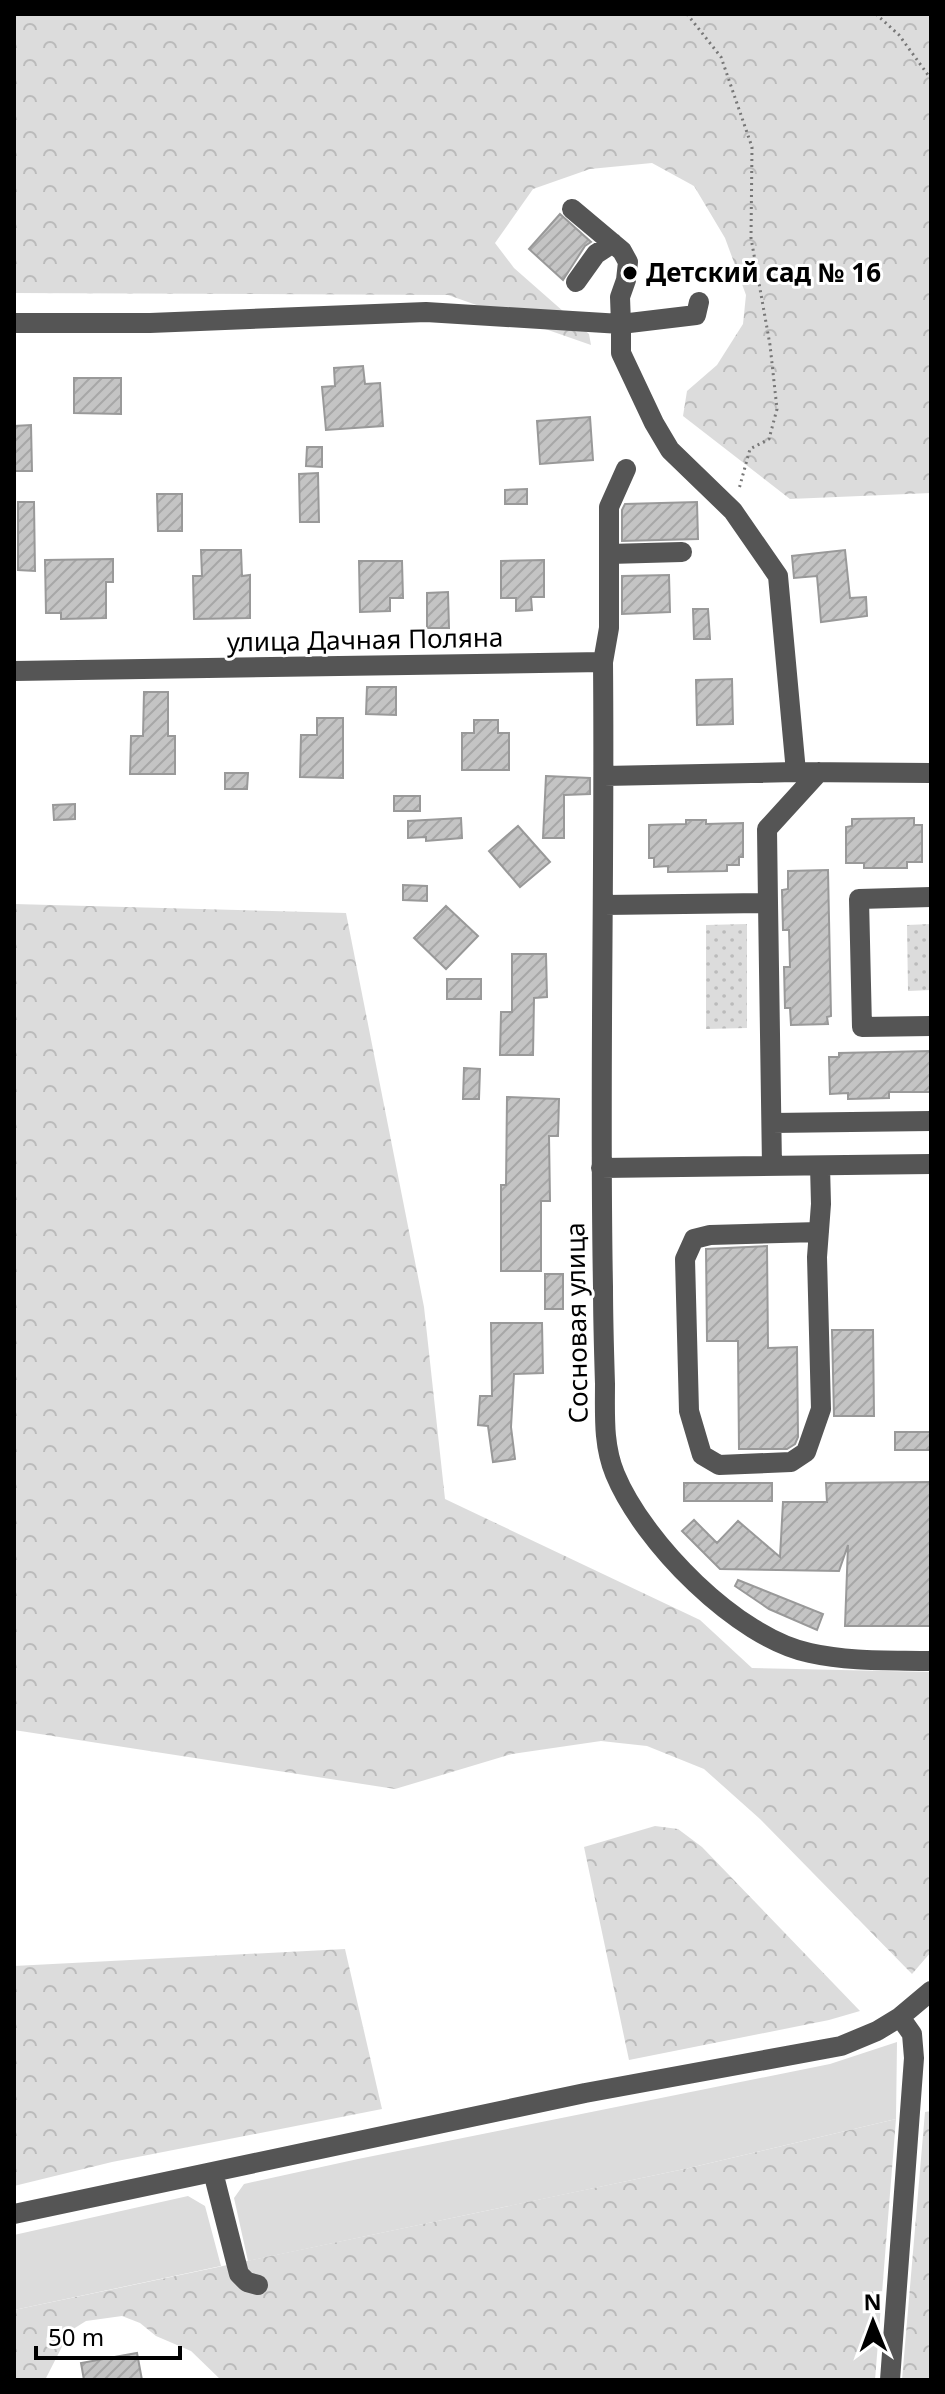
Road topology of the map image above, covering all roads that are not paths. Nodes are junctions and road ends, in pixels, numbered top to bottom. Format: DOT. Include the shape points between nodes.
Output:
graph roads {
  1 [pos="572,209"];
  2 [pos="613,243"];
  3 [pos="576,282"];
  4 [pos="699,302"];
  5 [pos="14,323"];
  6 [pos="621,324"];
  7 [pos="626,469"];
  8 [pos="682,552"];
  9 [pos="609,554"];
  10 [pos="603,662"];
  11 [pos="14,671"];
  12 [pos="796,772"];
  13 [pos="819,772"];
  14 [pos="931,773"];
  15 [pos="604,776"];
  16 [pos="931,897"];
  17 [pos="768,903"];
  18 [pos="604,905"];
  19 [pos="931,1026"];
  20 [pos="931,1121"];
  21 [pos="772,1123"];
  22 [pos="931,1164"];
  23 [pos="772,1166"];
  24 [pos="820,1166"];
  25 [pos="601,1168"];
  26 [pos="819,1232"];
  27 [pos="931,1661"];
  28 [pos="931,1991"];
  29 [pos="900,2017"];
  30 [pos="213,2172"];
  31 [pos="14,2214"];
  32 [pos="258,2285"];
  33 [pos="890,2380"];
  1 -- 2 [label="street"];
  2 -- 3 [label="street" via="596,254"];
  2 -- 6 [label="street" via="628,262 620,297"];
  4 -- 6 [label="street" via="696,315"];
  5 -- 6 [label="street" via="426,312"];
  6 -- 12 [label="street" via="621,353 670,450 733,511 778,576"];
  7 -- 9 [label="street" via="609,507"];
  8 -- 9 [label="street"];
  9 -- 10 [label="street" via="609,628"];
  10 -- 11 [label="street, улица Дачная Поляна"];
  10 -- 15 [label="street"];
  12 -- 13 [label="street"];
  12 -- 15 [label="street"];
  13 -- 14 [label="street"];
  13 -- 17 [label="street" via="767,829"];
  15 -- 18 [label="street, Сосновая улица"];
  16 -- 19 [label="street" via="859,899 862,1027"];
  17 -- 18 [label="street"];
  17 -- 21 [label="street"];
  18 -- 25 [label="street, Сосновая улица"];
  20 -- 21 [label="street"];
  21 -- 23 [label="street"];
  22 -- 24 [label="street"];
  23 -- 24 [label="street"];
  23 -- 25 [label="street"];
  24 -- 26 [label="street"];
  25 -- 27 [label="street, Сосновая улица" via="606,1448 627,1500 685,1574 723,1608 780,1644 853,1660"];
  26 -- 26 [label="street" via="821,1409 806,1452 791,1462 719,1465 702,1455 689,1411 685,1259 694,1239 710,1235"];
  28 -- 29 [label="street"];
  29 -- 30 [label="street" via="841,2046 585,2093"];
  29 -- 33 [label="street" via="912,2034 914,2058"];
  30 -- 31 [label="street"];
  30 -- 32 [label="street" via="239,2274"];
}
